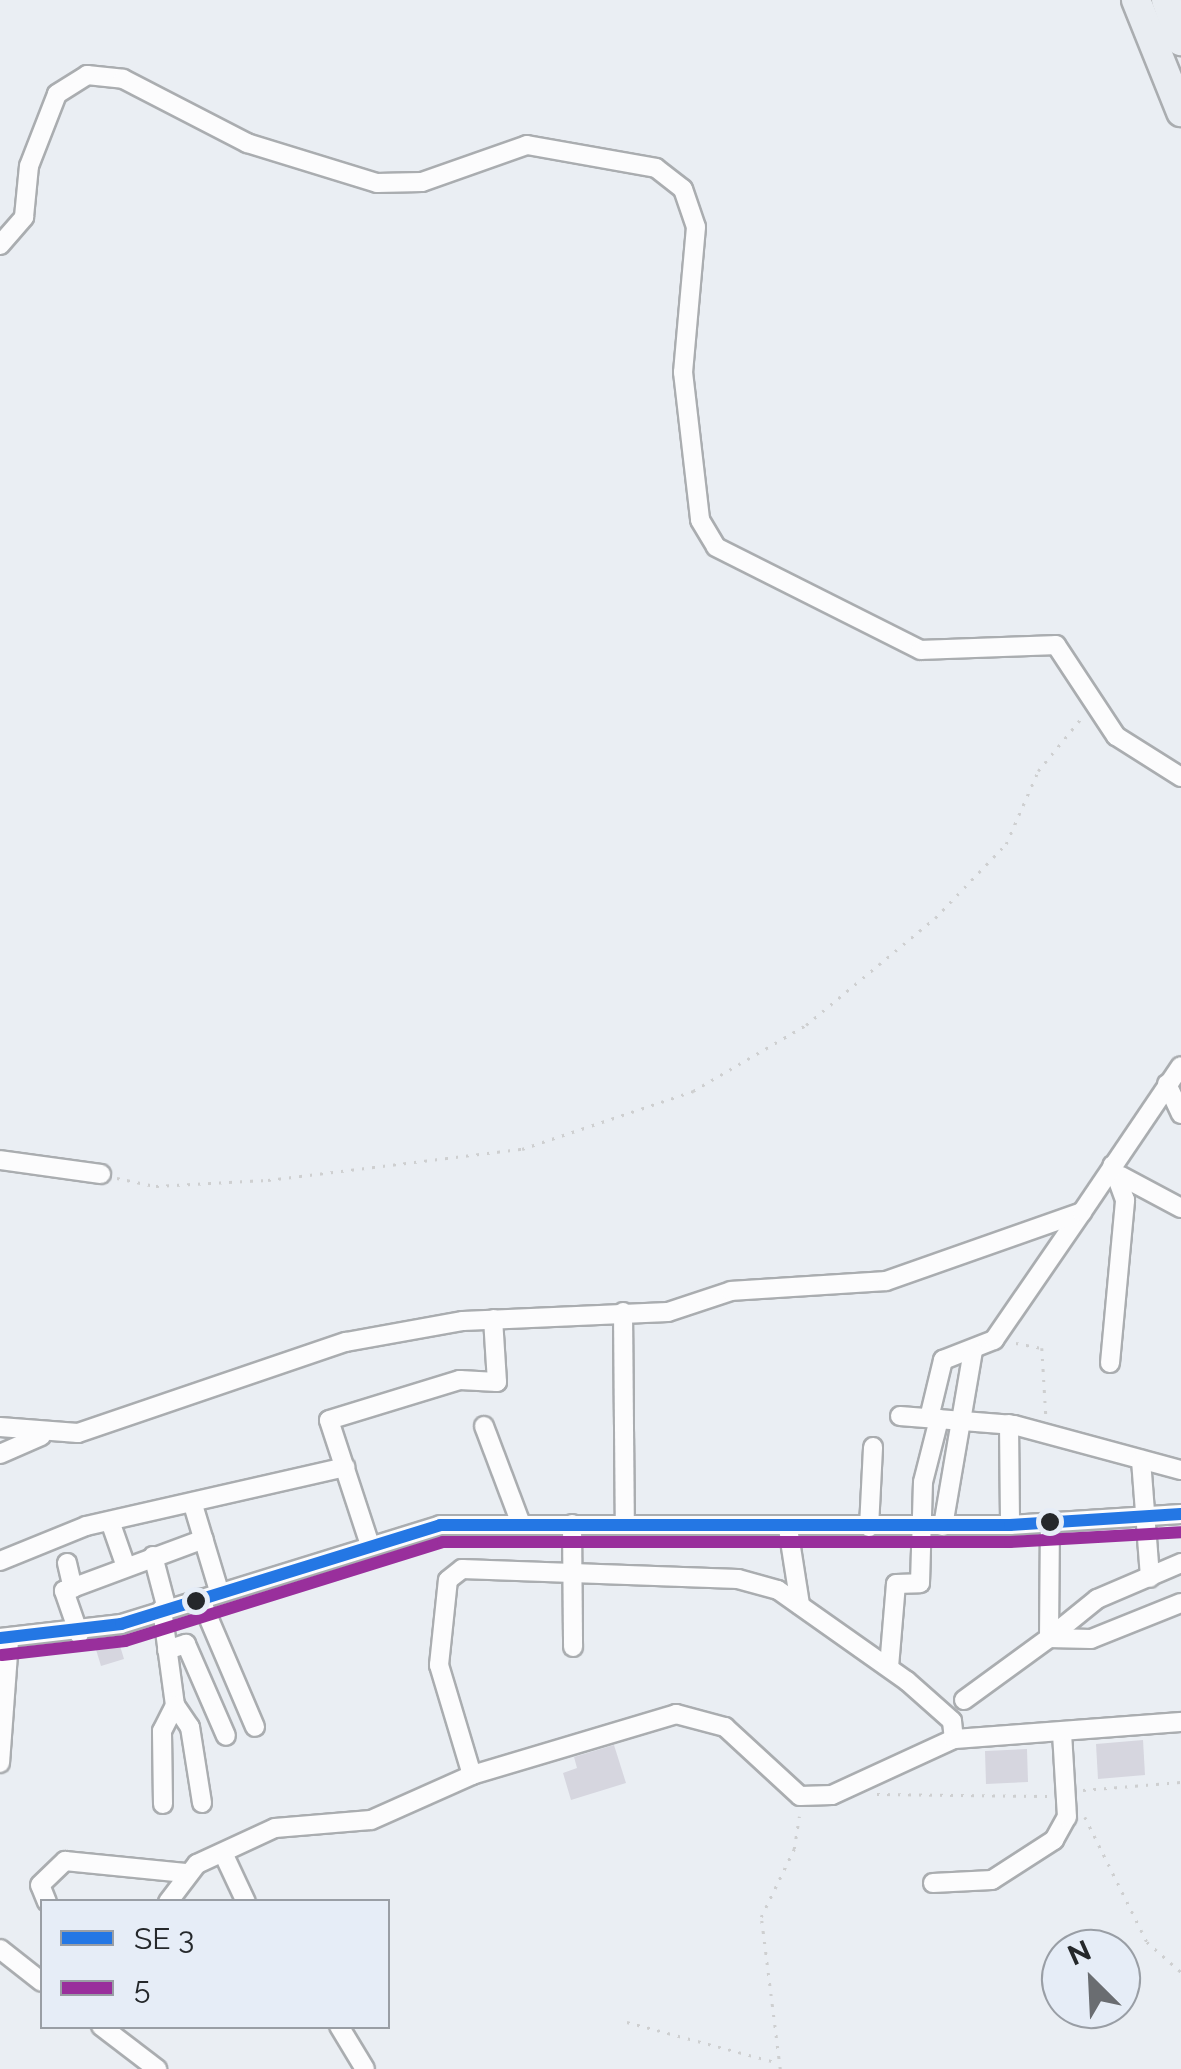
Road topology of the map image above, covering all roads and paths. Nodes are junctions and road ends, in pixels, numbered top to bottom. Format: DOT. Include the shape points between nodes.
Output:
graph roads {
  1 [pos="1136,0"];
  2 [pos="1166,0"];
  3 [pos="1181,41"];
  4 [pos="1181,112"];
  5 [pos="0,244"];
  6 [pos="1092,709"];
  7 [pos="1181,777"];
  8 [pos="1181,1066"];
  9 [pos="1166,1084"];
  10 [pos="1181,1114"];
  11 [pos="0,1160"];
  12 [pos="1117,1170"];
  13 [pos="101,1174"];
  14 [pos="1181,1208"];
  15 [pos="1082,1212"];
  16 [pos="1019,1231"];
  17 [pos="1050,1257"];
  18 [pos="623,1312"];
  19 [pos="493,1318"];
  20 [pos="1008,1344"];
  21 [pos="973,1350"];
  22 [pos="1110,1363"];
  23 [pos="900,1416"];
  24 [pos="934,1418"];
  25 [pos="966,1421"];
  26 [pos="1009,1424"];
  27 [pos="484,1426"];
  28 [pos="0,1428"];
  29 [pos="1043,1431"];
  30 [pos="41,1436"];
  31 [pos="873,1447"];
  32 [pos="0,1454"];
  33 [pos="1141,1460"];
  34 [pos="345,1467"];
  35 [pos="1181,1470"];
  36 [pos="194,1508"];
  37 [pos="1181,1514"];
  38 [pos="1142,1516"];
  39 [pos="111,1524"];
  40 [pos="521,1524"];
  41 [pos="572,1524"];
  42 [pos="624,1524"];
  43 [pos="1050,1524"];
  44 [pos="943,1526"];
  45 [pos="1010,1526"];
  46 [pos="870,1527"];
  47 [pos="920,1527"];
  48 [pos="788,1528"];
  49 [pos="204,1538"];
  50 [pos="369,1542"];
  51 [pos="153,1556"];
  52 [pos="0,1561"];
  53 [pos="68,1563"];
  54 [pos="126,1564"];
  55 [pos="1181,1564"];
  56 [pos="572,1573"];
  57 [pos="1150,1578"];
  58 [pos="73,1588"];
  59 [pos="219,1590"];
  60 [pos="200,1598"];
  61 [pos="1181,1603"];
  62 [pos="800,1605"];
  63 [pos="165,1609"];
  64 [pos="212,1624"];
  65 [pos="78,1634"];
  66 [pos="185,1635"];
  67 [pos="1049,1638"];
  68 [pos="5,1639"];
  69 [pos="573,1647"];
  70 [pos="167,1650"];
  71 [pos="889,1667"];
  72 [pos="5,1686"];
  73 [pos="964,1700"];
  74 [pos="175,1705"];
  75 [pos="1181,1722"];
  76 [pos="256,1727"];
  77 [pos="1062,1733"];
  78 [pos="226,1736"];
  79 [pos="954,1739"];
  80 [pos="0,1763"];
  81 [pos="472,1776"];
  82 [pos="1065,1782"];
  83 [pos="1181,1782"];
  84 [pos="800,1796"];
  85 [pos="202,1803"];
  86 [pos="163,1804"];
  87 [pos="223,1853"];
  88 [pos="185,1873"];
  89 [pos="933,1883"];
  90 [pos="46,1899"];
  91 [pos="170,1899"];
  92 [pos="245,1899"];
  93 [pos="0,1949"];
  94 [pos="40,1980"];
  95 [pos="627,2022"];
  96 [pos="105,2029"];
  97 [pos="341,2029"];
  98 [pos="780,2063"];
  99 [pos="157,2069"];
  100 [pos="364,2069"];
  101 [pos="780,2069"];
  1 -- 4 [label="highway"];
  2 -- 3 [label="highway"];
  5 -- 6 [label="street" via="24,217 29,166 57,94 88,75 123,79 247,143 378,182 422,182 527,145 656,168 682,189 696,227 683,372 700,520 716,547 920,650 1056,645"];
  6 -- 7 [label="street"];
  6 -- 13 [label="path" via="1054,746 1006,844 935,918 806,1025 693,1091 522,1149 409,1166 156,1186"];
  8 -- 9 [label="street"];
  9 -- 10 [label="street"];
  9 -- 12 [label="street"];
  11 -- 13 [label="street"];
  12 -- 14 [label="street"];
  12 -- 15 [label="street"];
  12 -- 22 [label="street"];
  15 -- 16 [label="street"];
  15 -- 17 [label="street"];
  16 -- 17 [label="street" via="1037,1234"];
  16 -- 18 [label="street" via="886,1281 731,1291 679,1310"];
  17 -- 21 [label="street" via="994,1340"];
  18 -- 19 [label="street"];
  18 -- 42 [label="street"];
  19 -- 30 [label="street" via="346,1342 78,1433"];
  19 -- 34 [label="street" via="497,1382 460,1380 330,1420"];
  20 -- 29 [label="path" via="1042,1348 1050,1383"];
  21 -- 24 [label="street" via="943,1360"];
  21 -- 25 [label="street"];
  23 -- 24 [label="street"];
  24 -- 25 [label="street"];
  24 -- 47 [label="street"];
  25 -- 26 [label="street"];
  25 -- 44 [label="street"];
  26 -- 29 [label="street"];
  26 -- 45 [label="street"];
  27 -- 40 [label="street"];
  28 -- 30 [label="street"];
  29 -- 33 [label="street"];
  30 -- 32 [label="street"];
  31 -- 46 [label="street"];
  33 -- 35 [label="street"];
  33 -- 38 [label="street"];
  34 -- 36 [label="street"];
  34 -- 50 [label="street"];
  36 -- 39 [label="street"];
  36 -- 49 [label="street"];
  37 -- 38 [label="street"];
  38 -- 43 [label="street"];
  38 -- 57 [label="street"];
  39 -- 52 [label="street"];
  39 -- 54 [label="street"];
  40 -- 41 [label="street"];
  40 -- 50 [label="street" via="440,1525"];
  41 -- 42 [label="street"];
  41 -- 56 [label="street"];
  42 -- 48 [label="street"];
  43 -- 45 [label="street"];
  43 -- 67 [label="street"];
  44 -- 45 [label="street"];
  44 -- 47 [label="street"];
  46 -- 47 [label="street"];
  46 -- 48 [label="street"];
  47 -- 71 [label="street" via="920,1583 896,1584"];
  48 -- 62 [label="street"];
  49 -- 51 [label="street"];
  49 -- 59 [label="street"];
  50 -- 59 [label="street"];
  51 -- 54 [label="street"];
  51 -- 63 [label="street"];
  53 -- 58 [label="street"];
  54 -- 58 [label="street"];
  55 -- 57 [label="street"];
  56 -- 62 [label="street" via="738,1579"];
  56 -- 69 [label="street"];
  56 -- 81 [label="street" via="462,1569 448,1580 440,1666"];
  57 -- 67 [label="street" via="1097,1599"];
  58 -- 65 [label="street" via="64,1592"];
  59 -- 60 [label="street"];
  60 -- 63 [label="street"];
  60 -- 64 [label="street"];
  61 -- 67 [label="street" via="1091,1639"];
  62 -- 71 [label="street"];
  63 -- 65 [label="street"];
  63 -- 70 [label="street"];
  64 -- 66 [label="street"];
  64 -- 76 [label="street"];
  65 -- 68 [label="street"];
  67 -- 73 [label="street"];
  68 -- 72 [label="street"];
  70 -- 74 [label="street"];
  70 -- 78 [label="street" via="186,1644"];
  71 -- 79 [label="street" via="952,1721"];
  72 -- 80 [label="street"];
  74 -- 85 [label="street" via="190,1726"];
  74 -- 86 [label="street" via="162,1731"];
  75 -- 77 [label="street"];
  77 -- 79 [label="street"];
  77 -- 82 [label="street"];
  79 -- 84 [label="street" via="832,1795"];
  81 -- 84 [label="street" via="648,1720 700,1715"];
  81 -- 87 [label="street" via="371,1820 300,1821"];
  82 -- 83 [label="path" via="1090,1791"];
  82 -- 89 [label="street" via="1067,1817 1046,1846 992,1880"];
  84 -- 98 [label="path" via="794,1849 761,1917"];
  87 -- 88 [label="street"];
  87 -- 92 [label="street"];
  88 -- 90 [label="street" via="65,1861 40,1886"];
  88 -- 91 [label="street"];
  93 -- 94 [label="street"];
  95 -- 98 [label="path"];
  96 -- 99 [label="street"];
  97 -- 100 [label="street"];
  98 -- 101 [label="path"];
}
